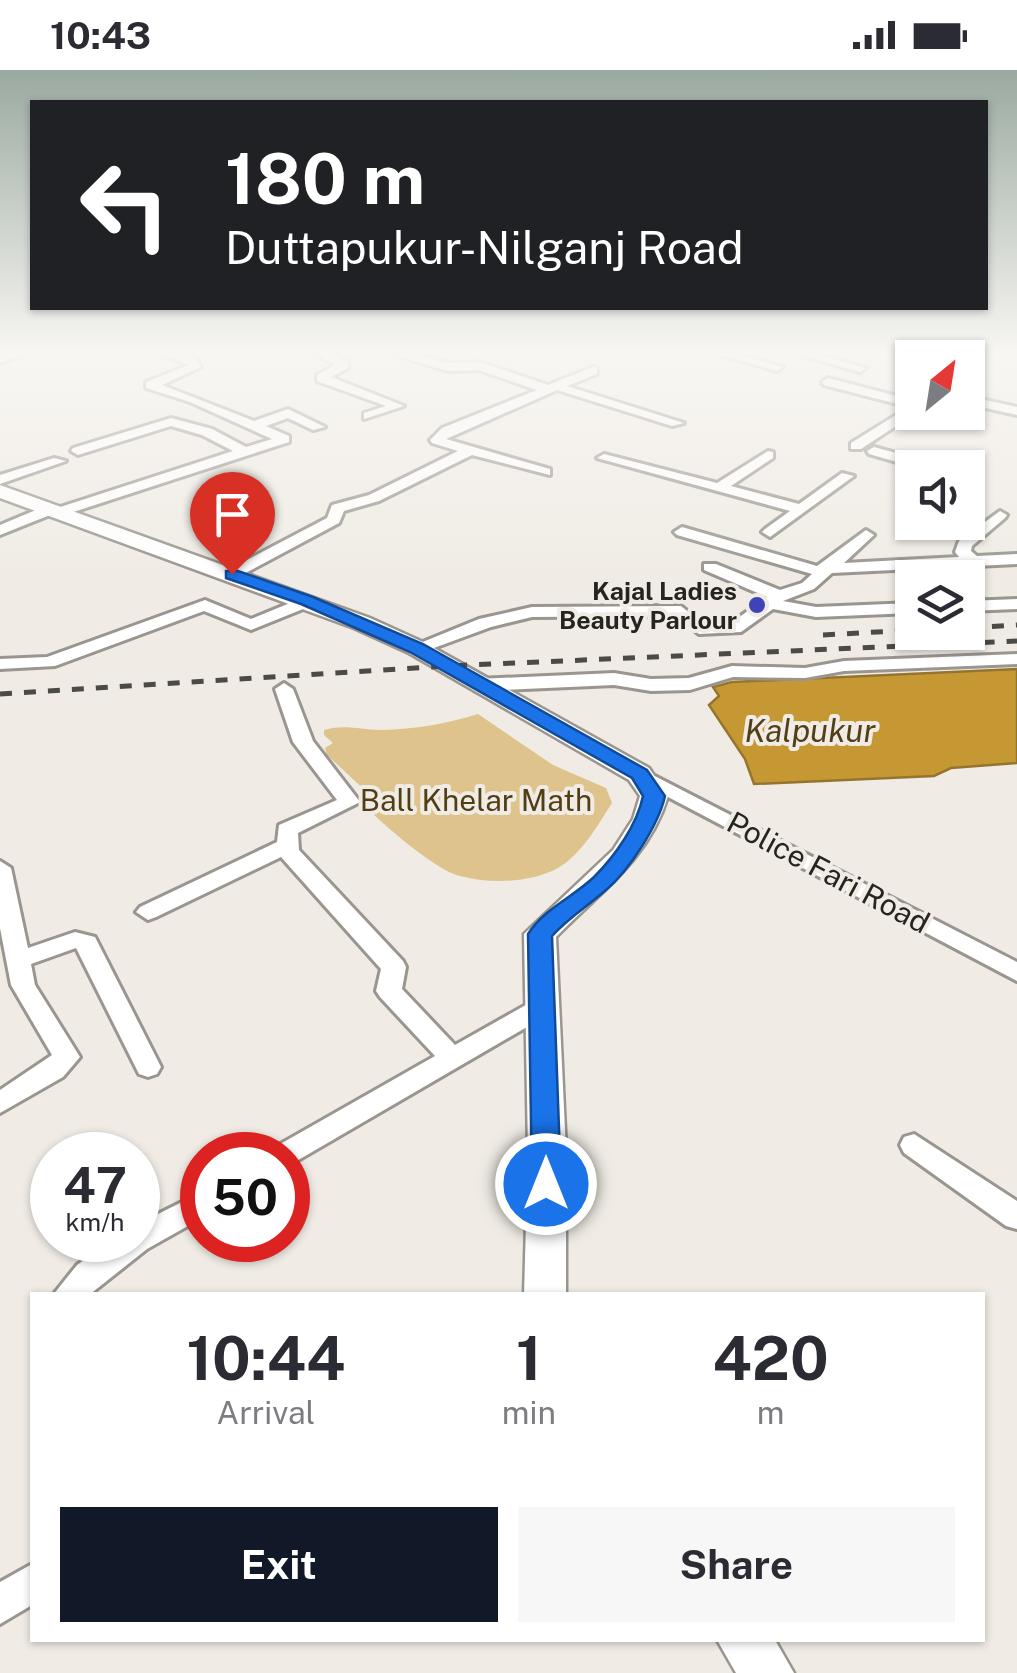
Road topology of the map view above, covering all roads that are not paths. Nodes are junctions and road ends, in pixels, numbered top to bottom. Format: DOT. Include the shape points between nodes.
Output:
graph roads {
  1 [pos="158,426"];
  2 [pos="184,426"];
  3 [pos="258,426"];
  4 [pos="315,426"];
  5 [pos="460,426"];
  6 [pos="885,426"];
  7 [pos="318,427"];
  8 [pos="856,446"];
  9 [pos="78,451"];
  10 [pos="468,451"];
  11 [pos="246,452"];
  12 [pos="874,452"];
  13 [pos="768,455"];
  14 [pos="604,458"];
  15 [pos="895,458"];
  16 [pos="59,461"];
  17 [pos="545,472"];
  18 [pos="847,476"];
  19 [pos="0,480"];
  20 [pos="719,488"];
  21 [pos="0,491"];
  22 [pos="801,509"];
  23 [pos="52,511"];
  24 [pos="1000,515"];
  25 [pos="0,530"];
  26 [pos="682,532"];
  27 [pos="770,532"];
  28 [pos="866,535"];
  29 [pos="1017,559"];
  30 [pos="972,560"];
  31 [pos="985,561"];
  32 [pos="710,567"];
  33 [pos="895,567"];
  34 [pos="822,571"];
  35 [pos="232,574"];
  36 [pos="307,600"];
  37 [pos="775,600"];
  38 [pos="1017,604"];
  39 [pos="985,605"];
  40 [pos="895,609"];
  41 [pos="416,648"];
  42 [pos="1017,659"];
  43 [pos="0,664"];
  44 [pos="478,685"];
  45 [pos="284,689"];
  46 [pos="640,774"];
  47 [pos="286,846"];
  48 [pos="0,868"];
  49 [pos="148,912"];
  50 [pos="16,960"];
  51 [pos="1017,973"];
  52 [pos="542,1007"];
  53 [pos="453,1059"];
  54 [pos="148,1067"];
  55 [pos="0,1104"];
  56 [pos="310,1141"];
  57 [pos="914,1145"];
  58 [pos="1017,1218"];
  59 [pos="105,1262"];
  60 [pos="72,1292"];
  61 [pos="545,1292"];
  62 [pos="30,1584"];
  63 [pos="0,1604"];
  1 -- 9 [label="street"];
  2 -- 11 [label="street"];
  3 -- 11 [label="street" via="284,439"];
  4 -- 7 [label="street"];
  5 -- 10 [label="street" via="437,440"];
  6 -- 8 [label="street"];
  10 -- 17 [label="street"];
  10 -- 35 [label="street" via="374,498 338,508 334,520"];
  11 -- 23 [label="street"];
  12 -- 15 [label="street"];
  13 -- 20 [label="street"];
  14 -- 20 [label="street"];
  16 -- 19 [label="street"];
  18 -- 22 [label="street"];
  20 -- 22 [label="street"];
  21 -- 23 [label="main road"];
  22 -- 27 [label="street"];
  23 -- 25 [label="street"];
  23 -- 35 [label="main road"];
  24 -- 30 [label="street" via="962,548"];
  26 -- 34 [label="street"];
  28 -- 34 [label="street"];
  29 -- 31 [label="street"];
  32 -- 37 [label="street"];
  33 -- 34 [label="street"];
  34 -- 37 [label="street" via="808,586"];
  35 -- 36 [label="main road"];
  36 -- 41 [label="main road"];
  36 -- 43 [label="street" via="251,625 206,605 49,662"];
  37 -- 40 [label="street" via="816,612"];
  37 -- 41 [label="street" via="735,628 699,629 681,611 532,612"];
  38 -- 39 [label="street"];
  41 -- 44 [label="main road"];
  42 -- 44 [label="street" via="732,672 690,684 614,679"];
  44 -- 46 [label="main road"];
  45 -- 47 [label="street" via="302,742 349,802 291,827 284,833"];
  46 -- 51 [label="street, Police Fari Road"];
  46 -- 52 [label="main road" via="654,796 650,818 602,882 540,934"];
  47 -- 49 [label="street"];
  47 -- 53 [label="street" via="394,967 388,992"];
  48 -- 50 [label="street"];
  50 -- 54 [label="street" via="76,940 87,943"];
  50 -- 55 [label="street" via="22,984 67,1057"];
  52 -- 53 [label="street"];
  52 -- 61 [label="main road"];
  53 -- 56 [label="street"];
  57 -- 58 [label="street"];
  59 -- 60 [label="street"];
  62 -- 63 [label="street"];
}
